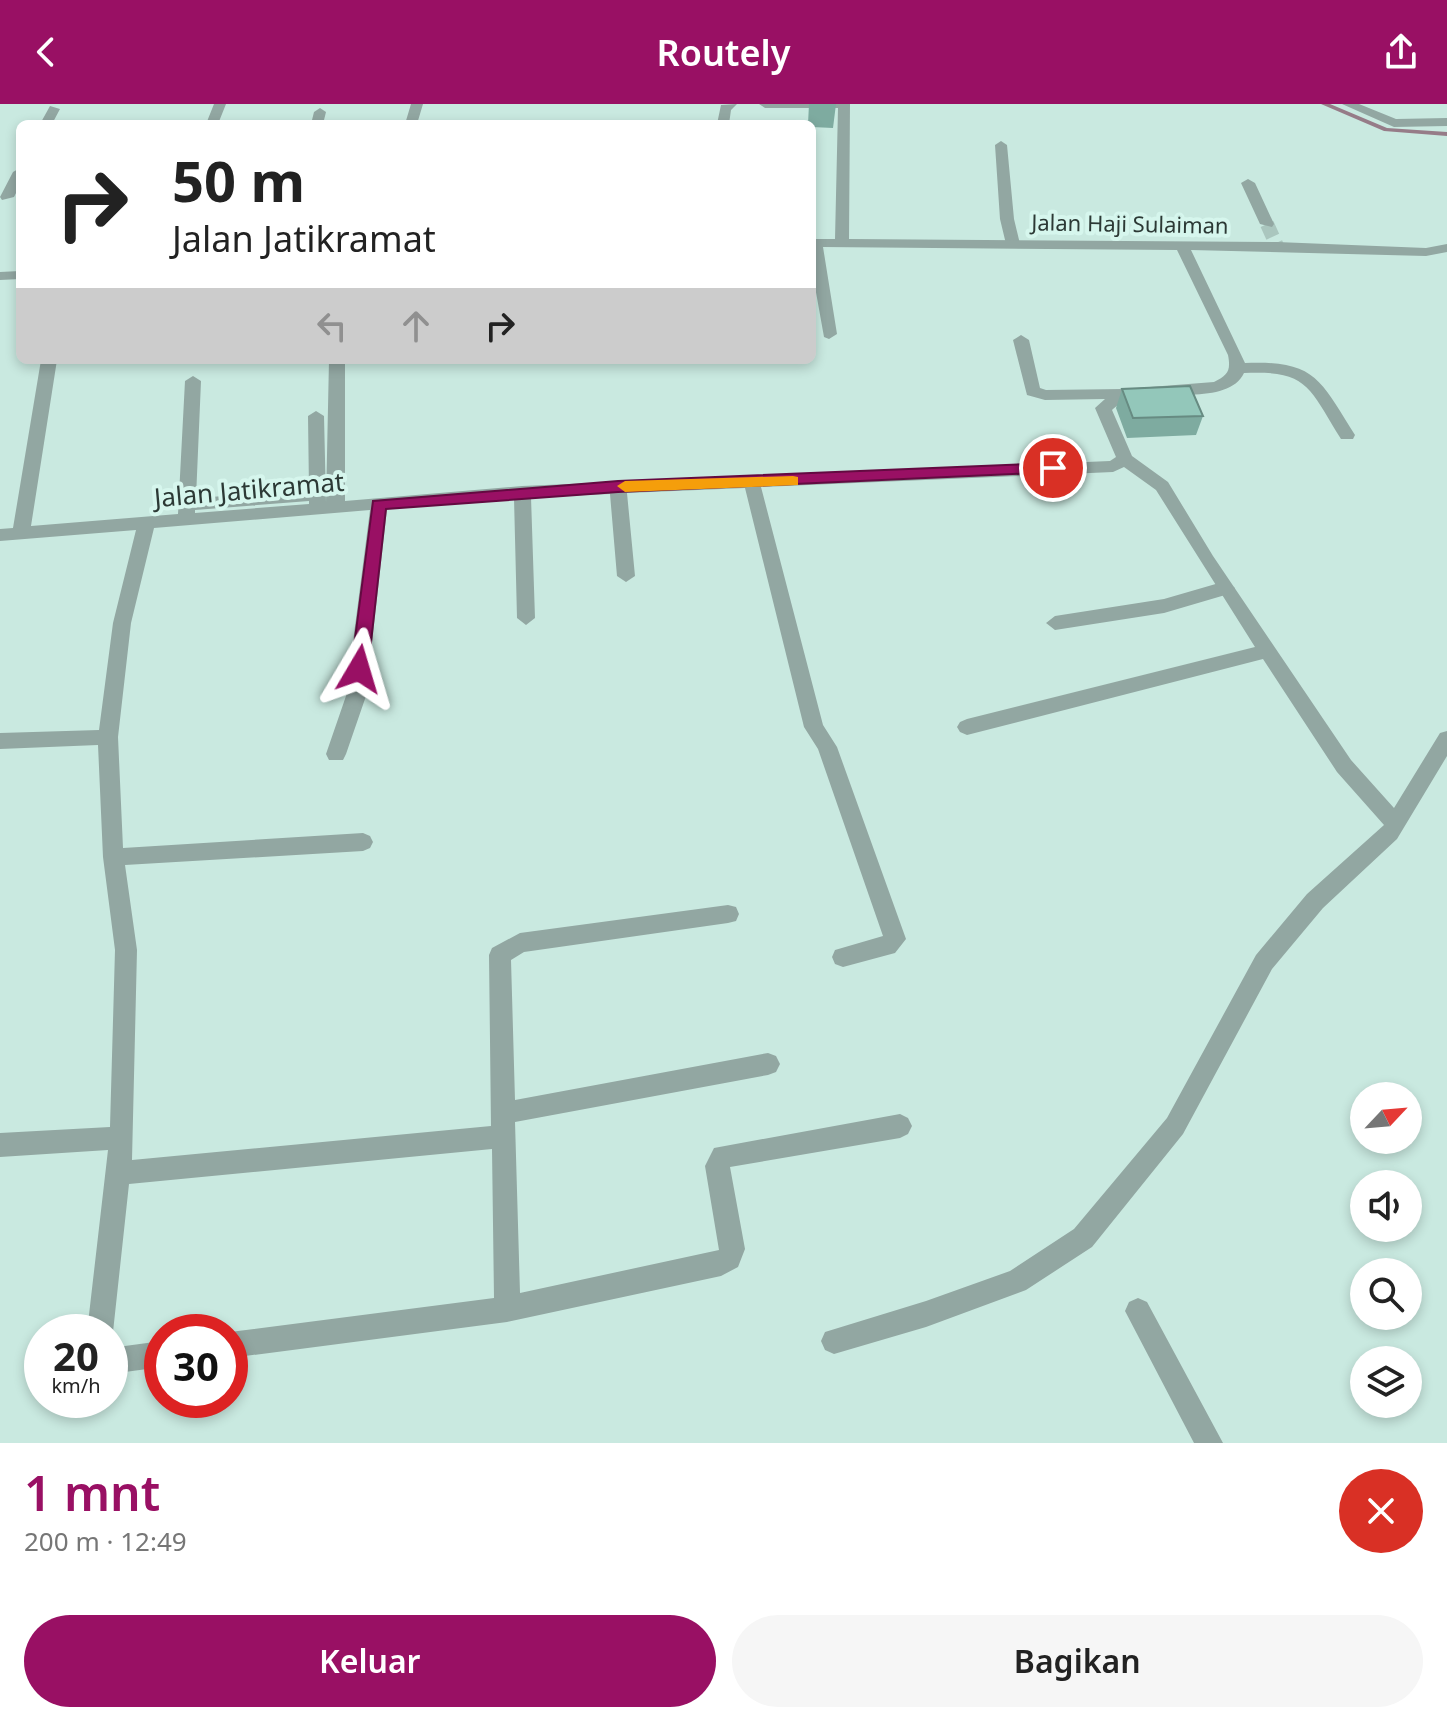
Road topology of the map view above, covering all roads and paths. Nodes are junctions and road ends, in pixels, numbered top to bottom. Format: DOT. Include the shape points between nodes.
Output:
graph roads {
  1 [pos="765,104"];
  2 [pos="1348,104"];
  3 [pos="844,105"];
  4 [pos="54,109"];
  5 [pos="48,120"];
  6 [pos="1447,122"];
  7 [pos="1001,145"];
  8 [pos="1248,183"];
  9 [pos="1267,224"];
  10 [pos="816,243"];
  11 [pos="842,244"];
  12 [pos="1013,244"];
  13 [pos="1183,247"];
  14 [pos="1447,248"];
  15 [pos="816,260"];
  16 [pos="829,334"];
  17 [pos="1021,340"];
  18 [pos="48,364"];
  19 [pos="337,364"];
  20 [pos="1238,368"];
  21 [pos="193,381"];
  22 [pos="1124,394"];
  23 [pos="316,416"];
  24 [pos="1347,435"];
  25 [pos="1125,459"];
  26 [pos="752,483"];
  27 [pos="618,487"];
  28 [pos="522,492"];
  29 [pos="379,504"];
  30 [pos="323,505"];
  31 [pos="187,513"];
  32 [pos="146,524"];
  33 [pos="21,533"];
  34 [pos="0,535"];
  35 [pos="626,576"];
  36 [pos="1226,588"];
  37 [pos="526,618"];
  38 [pos="1055,623"];
  39 [pos="1269,650"];
  40 [pos="967,727"];
  41 [pos="108,737"];
  42 [pos="1447,739"];
  43 [pos="0,741"];
  44 [pos="336,754"];
  45 [pos="1395,824"];
  46 [pos="363,842"];
  47 [pos="113,857"];
  48 [pos="728,914"];
  49 [pos="843,957"];
  50 [pos="768,1064"];
  51 [pos="504,1125"];
  52 [pos="900,1126"];
  53 [pos="122,1138"];
  54 [pos="0,1145"];
  55 [pos="118,1173"];
  56 [pos="507,1309"];
  57 [pos="1138,1311"];
  58 [pos="102,1314"];
  59 [pos="834,1341"];
  60 [pos="248,1343"];
  61 [pos="1209,1443"];
  1 -- 3 [label="street"];
  2 -- 6 [label="street" via="1394,123"];
  3 -- 11 [label="street"];
  4 -- 5 [label="street"];
  7 -- 12 [label="street"];
  8 -- 9 [label="street"];
  10 -- 11 [label="street, Jalan Haji Sulaiman"];
  11 -- 12 [label="street, Jalan Haji Sulaiman"];
  12 -- 13 [label="street, Jalan Haji Sulaiman"];
  13 -- 14 [label="street, Jalan Haji Sulaiman" via="1426,252"];
  13 -- 20 [label="street"];
  15 -- 16 [label="street"];
  17 -- 22 [label="street" via="1033,391"];
  18 -- 33 [label="street"];
  19 -- 30 [label="street"];
  20 -- 22 [label="street" via="1233,379 1217,387"];
  20 -- 24 [label="street" via="1289,368 1300,373 1314,384"];
  21 -- 31 [label="street"];
  22 -- 25 [label="street" via="1103,408"];
  23 -- 30 [label="street"];
  25 -- 26 [label="street, Jalan Jatikramat" via="1113,466"];
  25 -- 36 [label="street" via="1162,486"];
  26 -- 27 [label="street, Jalan Jatikramat"];
  26 -- 49 [label="street" via="814,727 827,747 895,939"];
  27 -- 28 [label="street, Jalan Jatikramat"];
  27 -- 35 [label="street"];
  28 -- 29 [label="street, Jalan Jatikramat"];
  28 -- 37 [label="street"];
  29 -- 30 [label="street, Jalan Jatikramat"];
  29 -- 44 [label="street" via="356,696"];
  30 -- 31 [label="street, Jalan Jatikramat"];
  31 -- 32 [label="street, Jalan Jatikramat"];
  32 -- 33 [label="street, Jalan Jatikramat"];
  32 -- 41 [label="street" via="122,623"];
  33 -- 34 [label="street, Jalan Jatikramat"];
  36 -- 38 [label="street" via="1164,606"];
  36 -- 39 [label="street"];
  39 -- 40 [label="street"];
  39 -- 45 [label="street" via="1344,766"];
  41 -- 43 [label="street"];
  41 -- 47 [label="street"];
  42 -- 45 [label="street"];
  45 -- 59 [label="street" via="1315,901 1264,962 1175,1126 1083,1238 1017,1281"];
  46 -- 47 [label="street"];
  47 -- 53 [label="street" via="126,950"];
  48 -- 51 [label="street" via="508,947 500,955"];
  50 -- 51 [label="street"];
  51 -- 55 [label="street"];
  51 -- 56 [label="street"];
  52 -- 56 [label="street" via="723,1156 717,1166 732,1249 721,1263"];
  53 -- 54 [label="street"];
  53 -- 55 [label="street"];
  55 -- 58 [label="street"];
  56 -- 60 [label="street"];
  57 -- 61 [label="street"];
}
